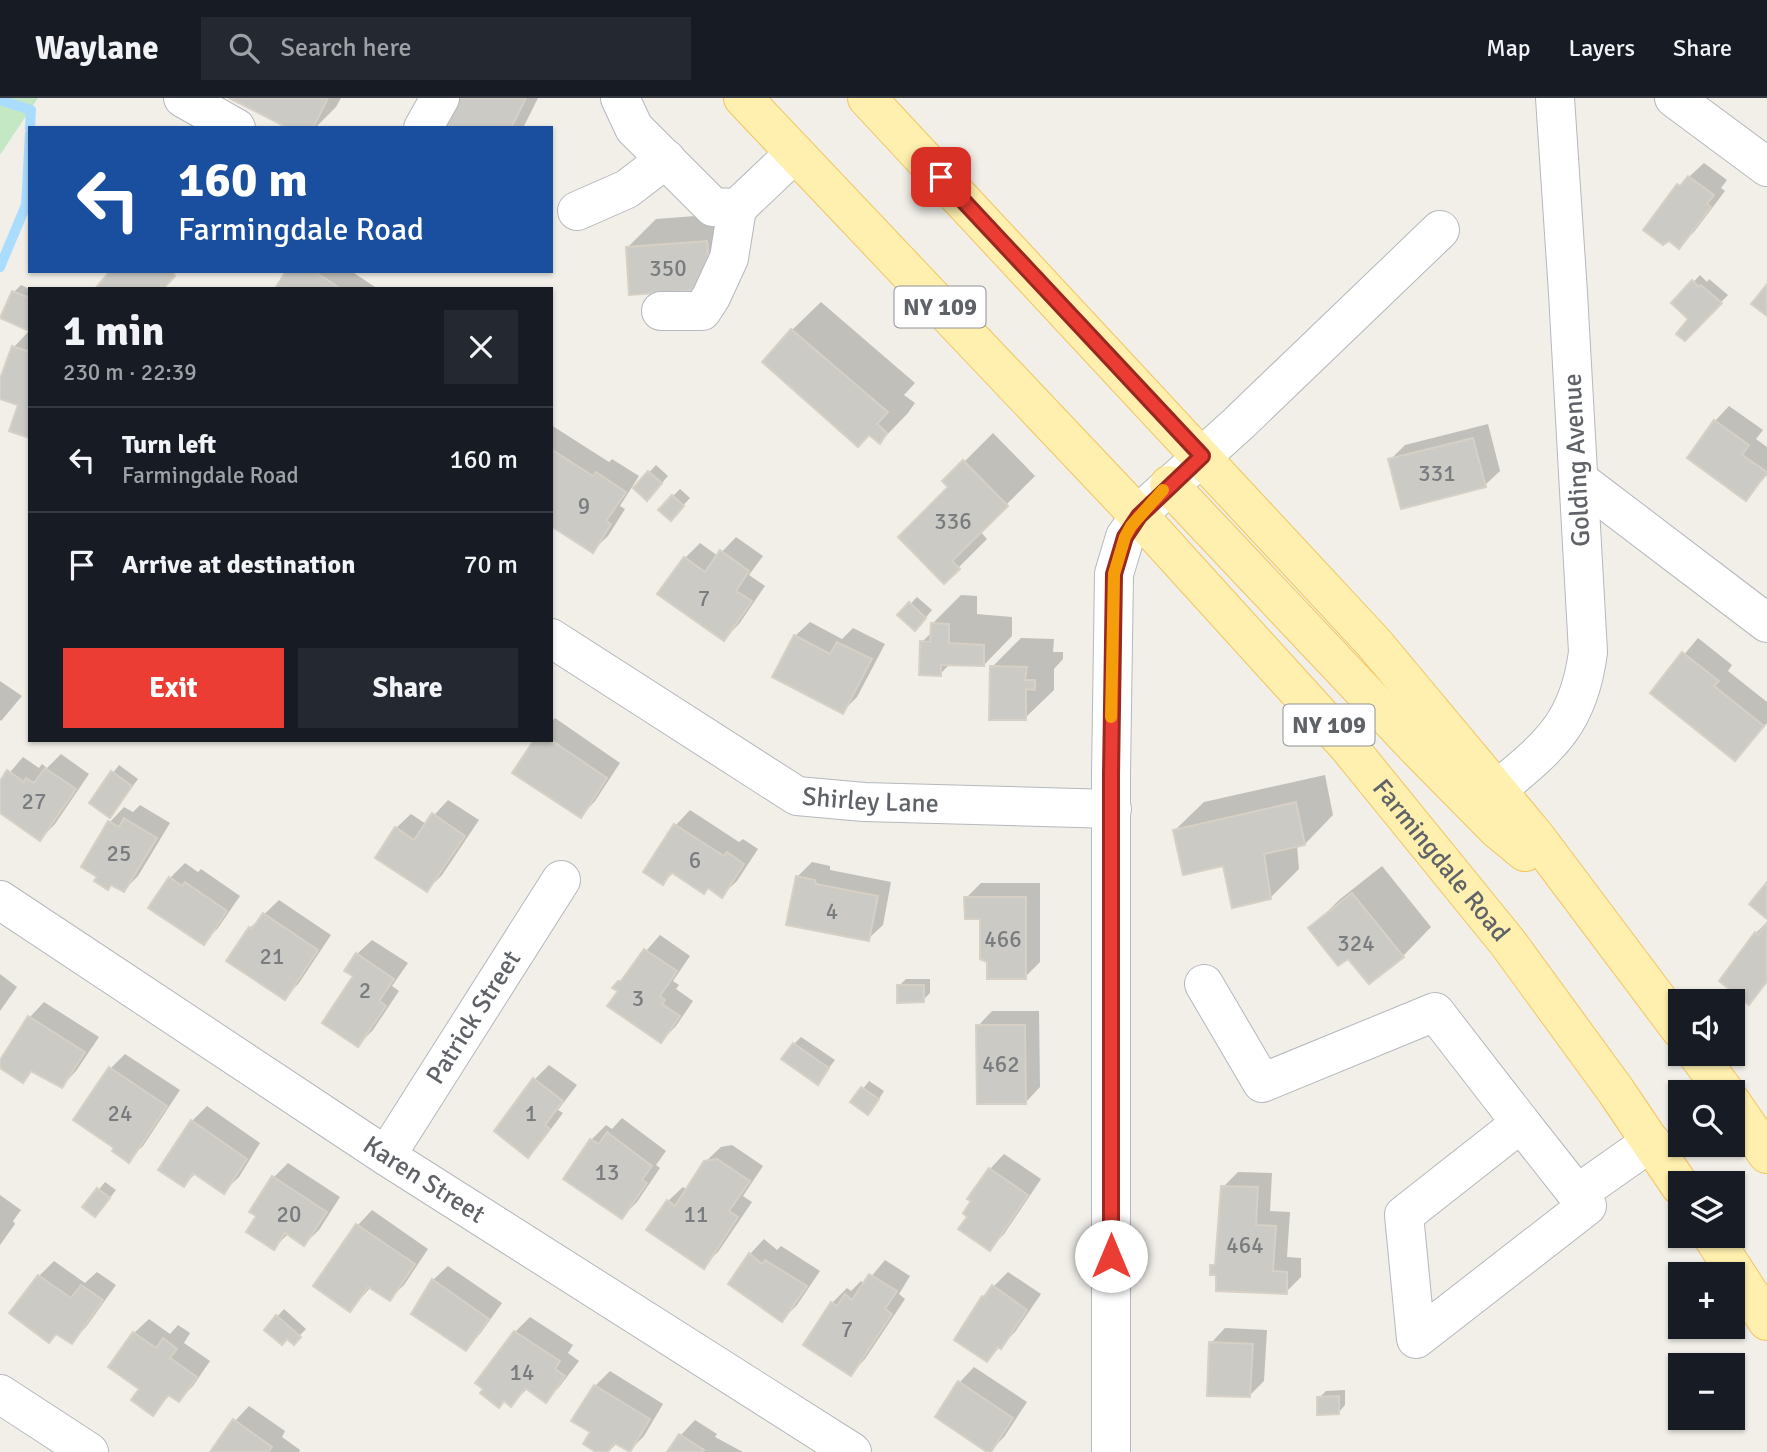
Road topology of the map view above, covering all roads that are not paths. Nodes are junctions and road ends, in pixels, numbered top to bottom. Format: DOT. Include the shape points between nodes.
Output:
graph roads {
  1 [pos="183,98"];
  2 [pos="440,98"];
  3 [pos="620,98"];
  4 [pos="743,98"];
  5 [pos="867,98"];
  6 [pos="1555,98"];
  7 [pos="1674,98"];
  8 [pos="232,126"];
  9 [pos="424,126"];
  10 [pos="795,153"];
  11 [pos="666,159"];
  12 [pos="1767,167"];
  13 [pos="737,208"];
  14 [pos="577,211"];
  15 [pos="1440,230"];
  16 [pos="661,310"];
  17 [pos="1202,456"];
  18 [pos="1578,480"];
  19 [pos="1168,485"];
  20 [pos="1139,516"];
  21 [pos="1767,623"];
  22 [pos="553,639"];
  23 [pos="1498,789"];
  24 [pos="1112,809"];
  25 [pos="561,880"];
  26 [pos="1584,899"];
  27 [pos="0,900"];
  28 [pos="1204,984"];
  29 [pos="1668,1013"];
  30 [pos="1745,1122"];
  31 [pos="1521,1123"];
  32 [pos="1651,1142"];
  33 [pos="1767,1154"];
  34 [pos="386,1156"];
  35 [pos="1671,1171"];
  36 [pos="1577,1194"];
  37 [pos="1720,1248"];
  38 [pos="1744,1248"];
  39 [pos="1767,1271"];
  40 [pos="1767,1321"];
  41 [pos="0,1394"];
  42 [pos="89,1452"];
  43 [pos="852,1452"];
  44 [pos="1111,1452"];
  1 -- 8 [label="street"];
  2 -- 9 [label="street"];
  3 -- 11 [label="street" via="634,128"];
  4 -- 10 [label="main road, Farmingdale Road / NY 109"];
  5 -- 17 [label="main road"];
  6 -- 18 [label="street, Golding Avenue"];
  7 -- 12 [label="street"];
  10 -- 13 [label="street"];
  10 -- 20 [label="main road, Farmingdale Road / NY 109"];
  11 -- 13 [label="street" via="713,207"];
  11 -- 14 [label="street" via="627,189"];
  13 -- 16 [label="street" via="729,258 702,312"];
  15 -- 17 [label="street"];
  17 -- 19 [label="street"];
  17 -- 23 [label="main road" via="1374,643"];
  18 -- 21 [label="street"];
  18 -- 23 [label="street, Golding Avenue" via="1588,652 1583,686 1555,737"];
  19 -- 20 [label="street"];
  19 -- 26 [label="main road" via="1497,829"];
  20 -- 24 [label="street" via="1125,537 1114,574"];
  20 -- 32 [label="main road, Farmingdale Road / NY 109" via="1311,704 1433,848 1578,1037"];
  22 -- 24 [label="street, Shirley Lane" via="797,796"];
  23 -- 26 [label="main road"];
  24 -- 44 [label="street"];
  25 -- 34 [label="street, Patrick Street"];
  26 -- 29 [label="main road"];
  27 -- 34 [label="street, Karen Street"];
  28 -- 31 [label="street" via="1262,1083 1435,1012"];
  30 -- 33 [label="main road"];
  31 -- 36 [label="street"];
  31 -- 36 [label="street" via="1404,1215 1416,1339 1587,1206"];
  32 -- 35 [label="main road, Farmingdale Road / NY 109"];
  32 -- 36 [label="street"];
  34 -- 43 [label="street, Karen Street"];
  37 -- 40 [label="main road"];
  38 -- 39 [label="main road"];
  41 -- 42 [label="street"];
}
